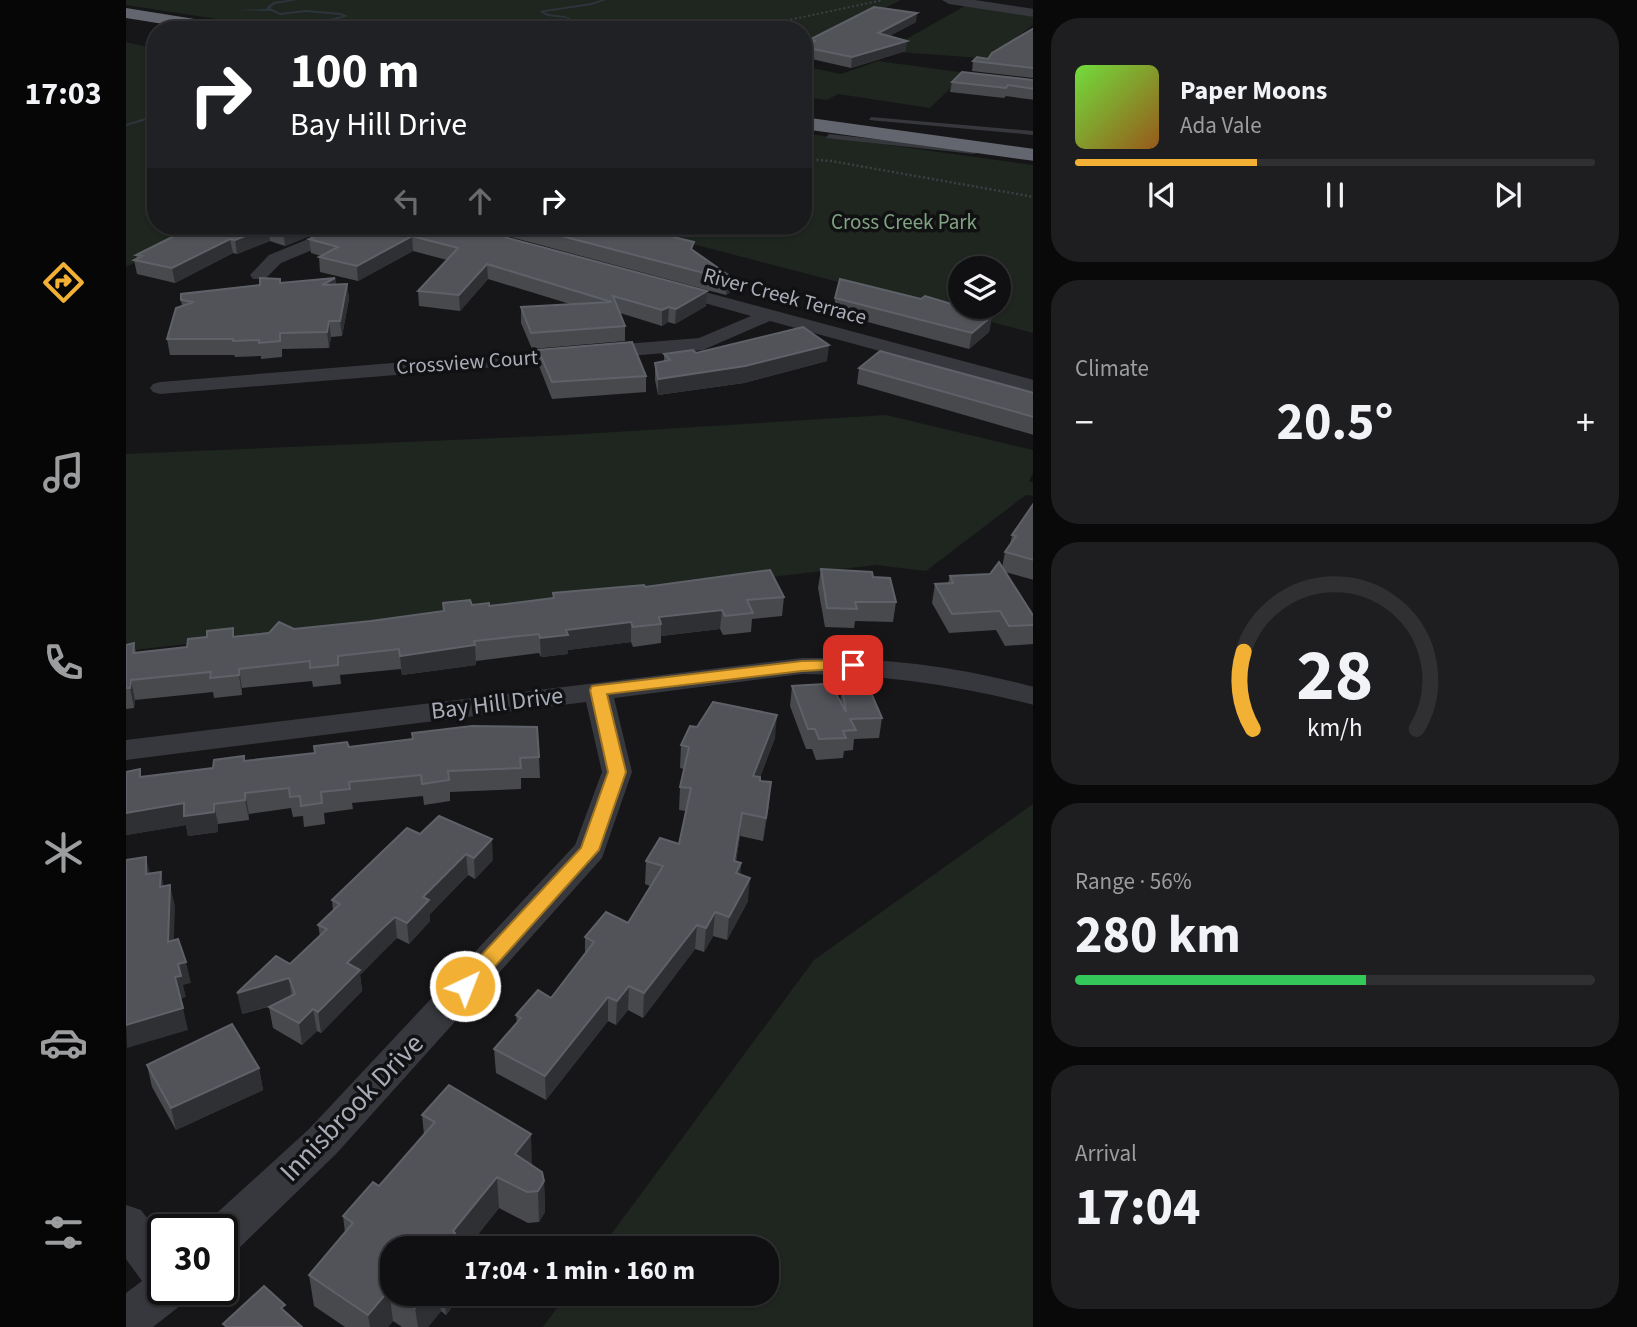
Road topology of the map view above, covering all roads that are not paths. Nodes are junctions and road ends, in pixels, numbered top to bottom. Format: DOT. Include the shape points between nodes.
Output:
graph roads {
  1 [pos="949,0"];
  2 [pos="126,13"];
  3 [pos="1033,13"];
  4 [pos="176,21"];
  5 [pos="126,25"];
  6 [pos="147,28"];
  7 [pos="812,111"];
  8 [pos="871,119"];
  9 [pos="812,124"];
  10 [pos="1033,133"];
  11 [pos="829,136"];
  12 [pos="1033,141"];
  13 [pos="1033,156"];
  14 [pos="332,235"];
  15 [pos="259,275"];
  16 [pos="651,283"];
  17 [pos="768,315"];
  18 [pos="409,343"];
  19 [pos="406,366"];
  20 [pos="1033,387"];
  21 [pos="160,388"];
  22 [pos="598,690"];
  23 [pos="1033,696"];
  24 [pos="126,750"];
  25 [pos="238,1221"];
  26 [pos="126,1224"];
  27 [pos="147,1252"];
  28 [pos="147,1304"];
  29 [pos="126,1321"];
  1 -- 3 [label="street"];
  2 -- 4 [label="highway"];
  5 -- 6 [label="highway"];
  7 -- 8 [label="highway"];
  8 -- 10 [label="lane"];
  8 -- 12 [label="highway"];
  9 -- 13 [label="highway"];
  11 -- 13 [label="lane"];
  14 -- 15 [label="street" via="275,259"];
  16 -- 17 [label="street, River Creek Terrace"];
  17 -- 19 [label="street, Crossview Court" via="703,344"];
  17 -- 20 [label="street, River Creek Terrace"];
  18 -- 19 [label="street"];
  19 -- 21 [label="street, Crossview Court"];
  22 -- 23 [label="street, Bay Hill Drive" via="802,666 853,665 952,675"];
  22 -- 24 [label="street, Bay Hill Drive"];
  22 -- 25 [label="street, Innisbrook Drive" via="617,772 590,850 323,1141"];
  26 -- 27 [label="street"];
  28 -- 29 [label="street"];
}
